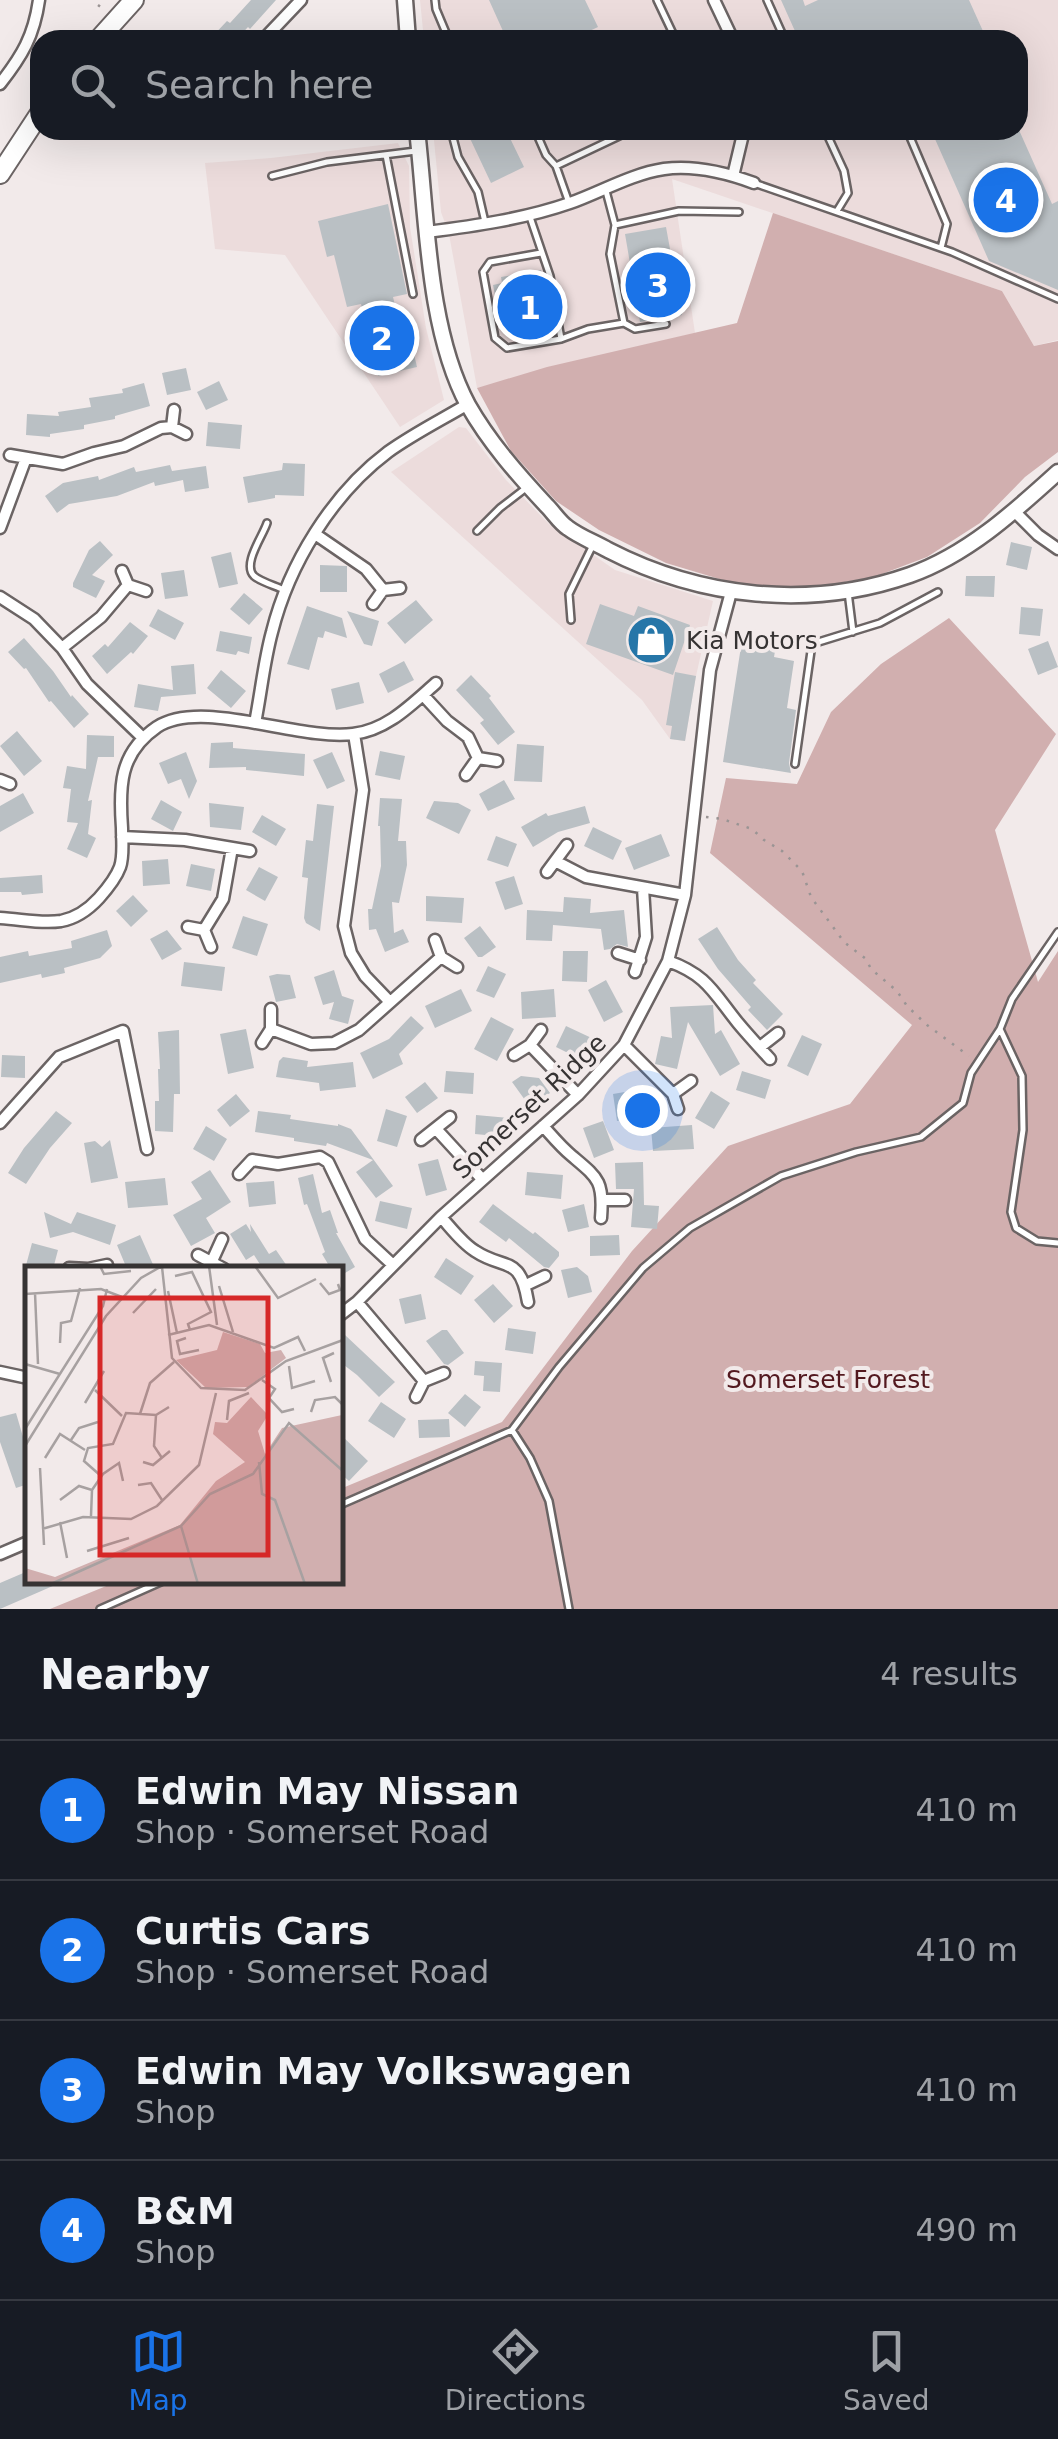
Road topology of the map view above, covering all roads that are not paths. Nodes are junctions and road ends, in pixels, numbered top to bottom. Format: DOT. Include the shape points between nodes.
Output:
graph roads {
  1 [pos="39,0"];
  2 [pos="134,0"];
  3 [pos="301,0"];
  4 [pos="405,0"];
  5 [pos="435,0"];
  6 [pos="657,0"];
  7 [pos="714,0"];
  8 [pos="767,0"];
  9 [pos="32,30"];
  10 [pos="106,30"];
  11 [pos="272,30"];
  12 [pos="407,30"];
  13 [pos="445,30"];
  14 [pos="671,30"];
  15 [pos="728,30"];
  16 [pos="780,30"];
  17 [pos="30,36"];
  18 [pos="0,84"];
  19 [pos="30,128"];
  20 [pos="418,140"];
  21 [pos="454,140"];
  22 [pos="539,140"];
  23 [pos="611,140"];
  24 [pos="742,140"];
  25 [pos="830,140"];
  26 [pos="911,140"];
  27 [pos="420,151"];
  28 [pos="386,155"];
  29 [pos="556,166"];
  30 [pos="0,174"];
  31 [pos="272,176"];
  32 [pos="734,176"];
  33 [pos="754,183"];
  34 [pos="605,188"];
  35 [pos="570,203"];
  36 [pos="739,212"];
  37 [pos="837,212"];
  38 [pos="529,214"];
  39 [pos="485,222"];
  40 [pos="615,225"];
  41 [pos="426,232"];
  42 [pos="941,248"];
  43 [pos="542,253"];
  44 [pos="412,294"];
  45 [pos="1058,299"];
  46 [pos="624,323"];
  47 [pos="666,324"];
  48 [pos="562,339"];
  49 [pos="468,404"];
  50 [pos="174,410"];
  51 [pos="172,427"];
  52 [pos="186,434"];
  53 [pos="10,455"];
  54 [pos="26,458"];
  55 [pos="1058,472"];
  56 [pos="528,486"];
  57 [pos="1014,511"];
  58 [pos="267,523"];
  59 [pos="0,528"];
  60 [pos="477,531"];
  61 [pos="315,534"];
  62 [pos="595,542"];
  63 [pos="1058,549"];
  64 [pos="122,571"];
  65 [pos="128,585"];
  66 [pos="400,588"];
  67 [pos="284,590"];
  68 [pos="382,590"];
  69 [pos="146,591"];
  70 [pos="731,592"];
  71 [pos="848,592"];
  72 [pos="938,592"];
  73 [pos="0,597"];
  74 [pos="373,604"];
  75 [pos="571,620"];
  76 [pos="854,632"];
  77 [pos="62,648"];
  78 [pos="436,683"];
  79 [pos="423,695"];
  80 [pos="255,724"];
  81 [pos="354,734"];
  82 [pos="142,737"];
  83 [pos="478,758"];
  84 [pos="496,761"];
  85 [pos="795,764"];
  86 [pos="466,775"];
  87 [pos="122,837"];
  88 [pos="568,845"];
  89 [pos="232,848"];
  90 [pos="250,851"];
  91 [pos="557,862"];
  92 [pos="547,872"];
  93 [pos="643,888"];
  94 [pos="685,895"];
  95 [pos="0,918"];
  96 [pos="188,927"];
  97 [pos="204,930"];
  98 [pos="1058,932"];
  99 [pos="435,940"];
  100 [pos="211,946"];
  101 [pos="618,953"];
  102 [pos="441,957"];
  103 [pos="640,960"];
  104 [pos="668,961"];
  105 [pos="457,967"];
  106 [pos="635,972"];
  107 [pos="389,1001"];
  108 [pos="271,1009"];
  109 [pos="272,1029"];
  110 [pos="1000,1029"];
  111 [pos="541,1030"];
  112 [pos="778,1033"];
  113 [pos="262,1043"];
  114 [pos="530,1045"];
  115 [pos="624,1045"];
  116 [pos="760,1047"];
  117 [pos="514,1055"];
  118 [pos="770,1058"];
  119 [pos="691,1081"];
  120 [pos="673,1094"];
  121 [pos="578,1095"];
  122 [pos="678,1109"];
  123 [pos="2,1114"];
  124 [pos="450,1118"];
  125 [pos="543,1126"];
  126 [pos="437,1130"];
  127 [pos="421,1140"];
  128 [pos="248,1146"];
  129 [pos="147,1149"];
  130 [pos="252,1160"];
  131 [pos="239,1174"];
  132 [pos="482,1180"];
  133 [pos="602,1200"];
  134 [pos="625,1200"];
  135 [pos="440,1217"];
  136 [pos="601,1218"];
  137 [pos="222,1239"];
  138 [pos="1058,1243"];
  139 [pos="198,1255"];
  140 [pos="212,1261"];
  141 [pos="107,1265"];
  142 [pos="393,1265"];
  143 [pos="102,1266"];
  144 [pos="220,1266"];
  145 [pos="545,1276"];
  146 [pos="526,1284"];
  147 [pos="357,1302"];
  148 [pos="528,1302"];
  149 [pos="342,1313"];
  150 [pos="0,1372"];
  151 [pos="444,1373"];
  152 [pos="25,1377"];
  153 [pos="424,1381"];
  154 [pos="416,1397"];
  155 [pos="512,1430"];
  156 [pos="342,1503"];
  157 [pos="25,1543"];
  158 [pos="0,1554"];
  159 [pos="156,1584"];
  160 [pos="100,1609"];
  161 [pos="570,1609"];
  1 -- 9 [label="street"];
  2 -- 10 [label="highway"];
  3 -- 11 [label="street"];
  4 -- 12 [label="street"];
  5 -- 13 [label="lane"];
  6 -- 14 [label="lane"];
  7 -- 15 [label="street"];
  8 -- 16 [label="lane"];
  17 -- 18 [label="street"];
  19 -- 30 [label="highway"];
  20 -- 27 [label="street"];
  21 -- 39 [label="lane"];
  22 -- 29 [label="lane"];
  23 -- 29 [label="lane"];
  24 -- 32 [label="street"];
  25 -- 37 [label="lane" via="848,194"];
  26 -- 42 [label="lane" via="947,224"];
  27 -- 28 [label="lane"];
  27 -- 41 [label="street"];
  28 -- 31 [label="lane"];
  28 -- 44 [label="lane"];
  29 -- 35 [label="lane"];
  32 -- 33 [label="street"];
  32 -- 34 [label="street" via="662,169"];
  33 -- 37 [label="lane"];
  34 -- 35 [label="street"];
  34 -- 40 [label="lane"];
  35 -- 38 [label="street"];
  36 -- 40 [label="lane" via="679,211"];
  37 -- 42 [label="lane"];
  38 -- 39 [label="street"];
  38 -- 43 [label="lane"];
  39 -- 41 [label="street"];
  40 -- 46 [label="lane" via="610,254"];
  41 -- 49 [label="street" via="440,320"];
  42 -- 45 [label="lane"];
  43 -- 48 [label="lane"];
  43 -- 48 [label="lane" via="490,262 483,272 496,338 507,348"];
  46 -- 47 [label="lane" via="635,330"];
  46 -- 48 [label="lane"];
  49 -- 56 [label="street"];
  49 -- 61 [label="street" via="387,453 345,492"];
  50 -- 51 [label="street"];
  51 -- 52 [label="street"];
  51 -- 54 [label="street" via="64,464"];
  53 -- 54 [label="street"];
  54 -- 59 [label="street"];
  55 -- 57 [label="street"];
  56 -- 60 [label="lane"];
  56 -- 62 [label="street" via="568,528"];
  57 -- 63 [label="street"];
  57 -- 71 [label="street" via="929,567"];
  58 -- 67 [label="lane" via="250,568"];
  61 -- 67 [label="street"];
  61 -- 68 [label="street" via="366,569"];
  62 -- 70 [label="street" via="636,564"];
  62 -- 75 [label="lane" via="569,594"];
  64 -- 65 [label="street"];
  65 -- 69 [label="street"];
  65 -- 77 [label="street"];
  66 -- 68 [label="street"];
  67 -- 80 [label="street"];
  68 -- 74 [label="street"];
  70 -- 71 [label="street"];
  70 -- 94 [label="street, Somerset Ridge" via="710,670"];
  71 -- 76 [label="lane"];
  72 -- 76 [label="lane"];
  73 -- 77 [label="street"];
  76 -- 85 [label="lane" via="812,644"];
  77 -- 82 [label="street" via="87,684"];
  78 -- 79 [label="street"];
  79 -- 81 [label="street" via="394,720"];
  79 -- 83 [label="street" via="468,737"];
  80 -- 81 [label="street"];
  80 -- 82 [label="street" via="196,716 166,722"];
  81 -- 107 [label="street" via="363,790 344,926 351,954"];
  82 -- 87 [label="street" via="122,772"];
  83 -- 84 [label="street"];
  83 -- 86 [label="street"];
  87 -- 89 [label="street"];
  87 -- 95 [label="street" via="120,866 87,912 37,923"];
  88 -- 91 [label="street"];
  89 -- 90 [label="street"];
  89 -- 97 [label="street" via="223,899"];
  91 -- 92 [label="street"];
  91 -- 93 [label="street" via="586,878"];
  93 -- 94 [label="street"];
  93 -- 103 [label="street" via="646,937"];
  94 -- 104 [label="street, Somerset Ridge"];
  96 -- 97 [label="street"];
  97 -- 100 [label="street"];
  98 -- 110 [label="lane"];
  99 -- 102 [label="street"];
  101 -- 103 [label="street"];
  102 -- 105 [label="street"];
  102 -- 107 [label="street"];
  103 -- 106 [label="street"];
  104 -- 115 [label="street, Somerset Ridge"];
  104 -- 116 [label="street" via="710,984"];
  107 -- 109 [label="street" via="334,1044 311,1044"];
  108 -- 109 [label="street"];
  109 -- 113 [label="street"];
  110 -- 138 [label="lane" via="1022,1076 1023,1130 1011,1212 1016,1228 1036,1242"];
  110 -- 155 [label="lane" via="971,1073 963,1103 921,1137 781,1176 690,1228 643,1268"];
  111 -- 114 [label="street"];
  112 -- 116 [label="street"];
  114 -- 117 [label="street"];
  114 -- 121 [label="street"];
  115 -- 120 [label="street"];
  115 -- 121 [label="street, Somerset Ridge"];
  116 -- 118 [label="street"];
  119 -- 120 [label="street"];
  120 -- 122 [label="street"];
  121 -- 125 [label="street, Somerset Ridge"];
  123 -- 129 [label="street" via="59,1057 124,1031"];
  124 -- 126 [label="street"];
  125 -- 132 [label="street, Somerset Ridge"];
  125 -- 133 [label="street" via="590,1169"];
  126 -- 127 [label="street"];
  126 -- 132 [label="street"];
  128 -- 130 [label="street"];
  130 -- 131 [label="street"];
  130 -- 142 [label="street" via="328,1162 365,1239"];
  132 -- 135 [label="street, Somerset Ridge"];
  133 -- 134 [label="street"];
  133 -- 136 [label="street"];
  135 -- 142 [label="street, Somerset Ridge"];
  135 -- 146 [label="street" via="475,1252 511,1266"];
  137 -- 140 [label="street"];
  139 -- 140 [label="street"];
  140 -- 144 [label="street"];
  141 -- 143 [label="street"];
  142 -- 147 [label="street, Somerset Ridge"];
  145 -- 146 [label="street"];
  146 -- 148 [label="street"];
  147 -- 149 [label="street, Somerset Ridge"];
  147 -- 153 [label="street"];
  150 -- 152 [label="street"];
  151 -- 153 [label="street"];
  153 -- 154 [label="street"];
  155 -- 156 [label="lane"];
  155 -- 161 [label="lane" via="549,1501"];
  157 -- 158 [label="street"];
  159 -- 160 [label="lane"];
}
